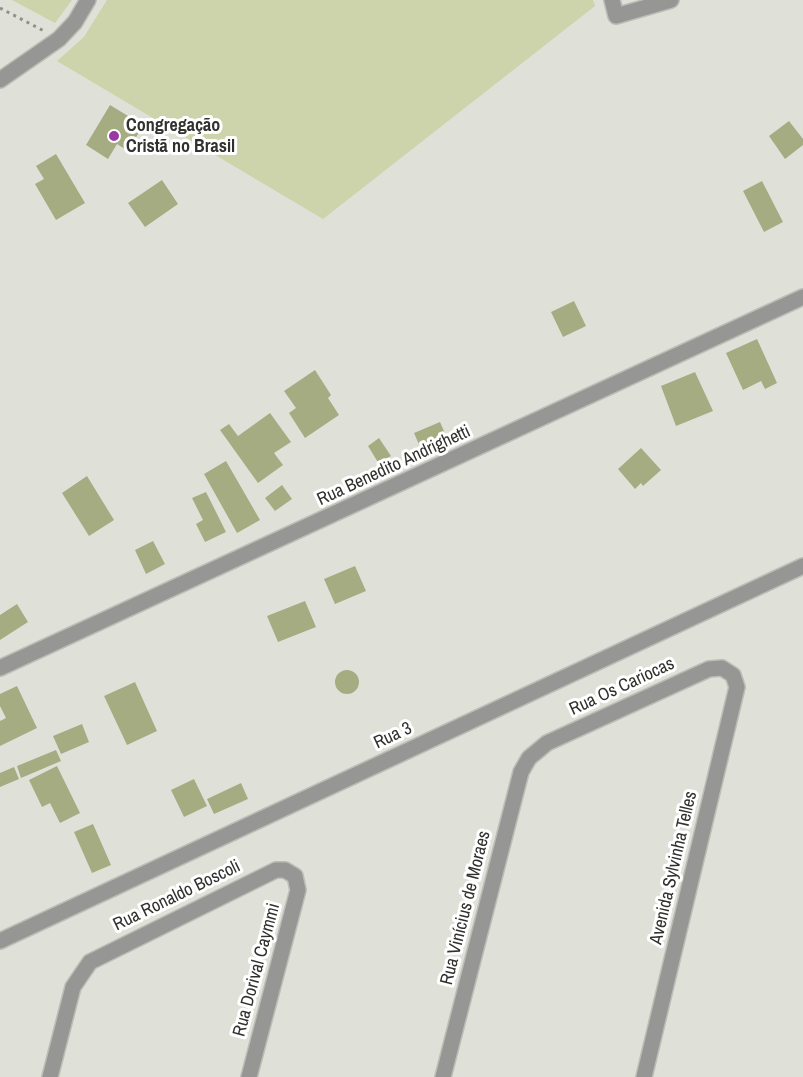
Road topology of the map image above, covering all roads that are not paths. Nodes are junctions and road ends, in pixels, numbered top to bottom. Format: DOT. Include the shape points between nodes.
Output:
graph roads {
  1 [pos="88,0"];
  2 [pos="612,0"];
  3 [pos="671,0"];
  4 [pos="0,80"];
  5 [pos="803,297"];
  6 [pos="803,566"];
  7 [pos="0,668"];
  8 [pos="728,670"];
  9 [pos="534,752"];
  10 [pos="292,874"];
  11 [pos="0,941"];
  12 [pos="50,1077"];
  13 [pos="249,1077"];
  14 [pos="443,1077"];
  15 [pos="644,1077"];
  1 -- 4 [label="street" via="59,39"];
  2 -- 3 [label="street" via="616,16"];
  5 -- 7 [label="street, Rua Benedito Andrighetti"];
  6 -- 11 [label="street, Rua 3"];
  8 -- 9 [label="street, Rua Os Cariocas" via="709,669"];
  8 -- 15 [label="street, Avenida Sylvinha Telles" via="737,687"];
  9 -- 14 [label="street, Rua Vinícius de Moraes" via="521,772"];
  10 -- 12 [label="street, Rua Ronaldo Boscoli" via="276,870 98,956 83,969 73,987"];
  10 -- 13 [label="street, Rua Dorival Caymmi" via="298,890"];
}
